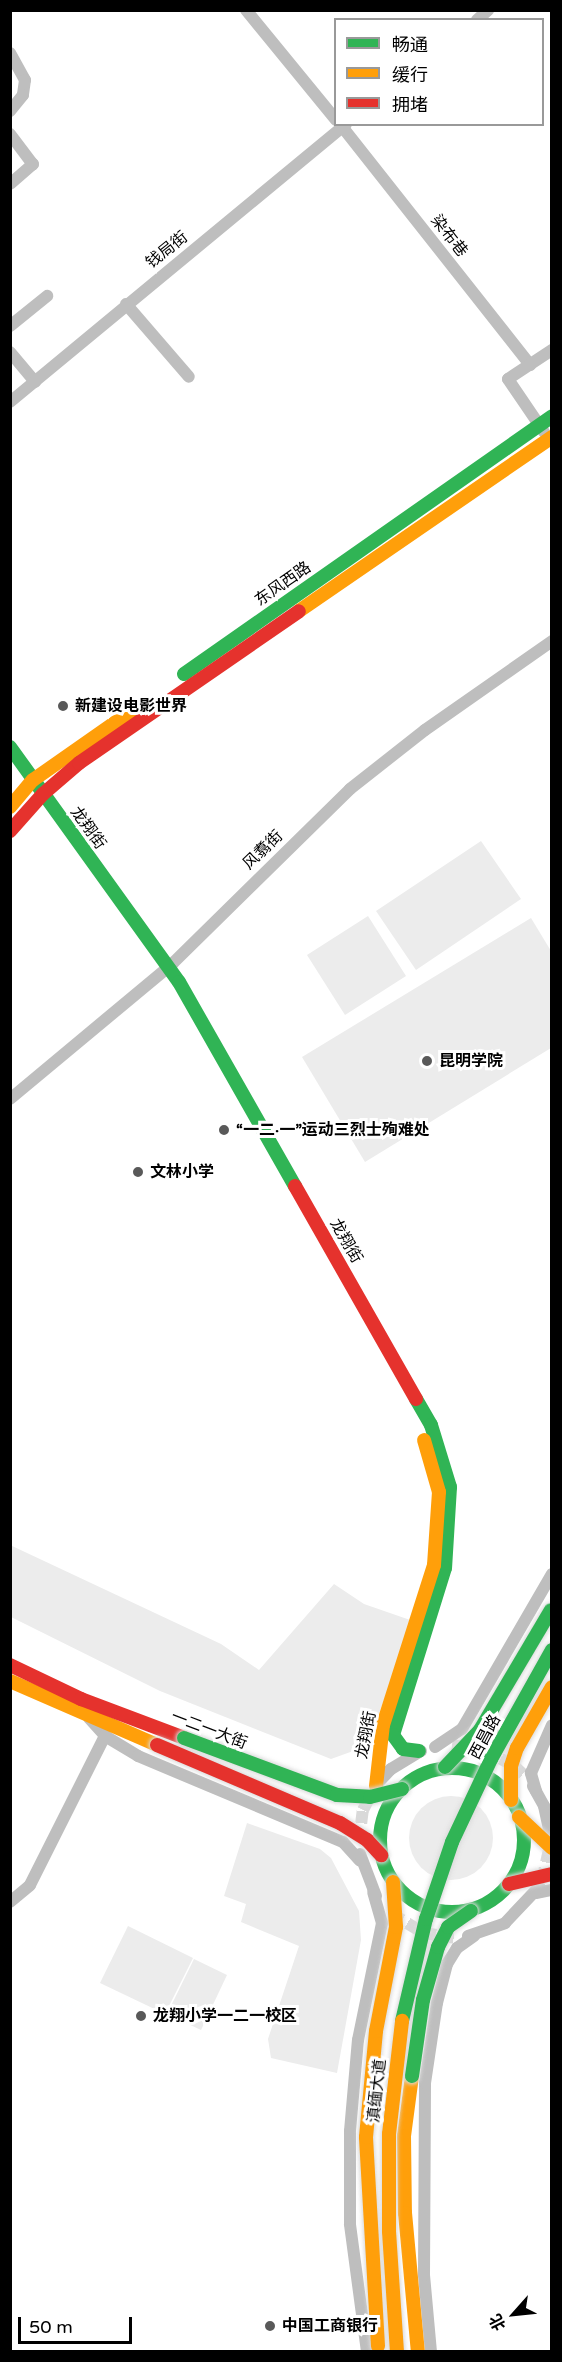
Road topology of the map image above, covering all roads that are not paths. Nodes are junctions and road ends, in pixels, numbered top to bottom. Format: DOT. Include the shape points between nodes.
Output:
graph roads {
  1 [pos="246,10"];
  2 [pos="10,53"];
  3 [pos="10,111"];
  4 [pos="334,116"];
  5 [pos="339,126"];
  6 [pos="343,126"];
  7 [pos="10,134"];
  8 [pos="10,184"];
  9 [pos="47,297"];
  10 [pos="126,304"];
  11 [pos="10,326"];
  12 [pos="552,350"];
  13 [pos="10,352"];
  14 [pos="530,365"];
  15 [pos="189,377"];
  16 [pos="35,382"];
  17 [pos="10,402"];
  18 [pos="552,416"];
  19 [pos="539,424"];
  20 [pos="550,438"];
  21 [pos="552,641"];
  22 [pos="10,747"];
  23 [pos="10,766"];
  24 [pos="30,784"];
  25 [pos="39,798"];
  26 [pos="10,807"];
  27 [pos="10,831"];
  28 [pos="168,968"];
  29 [pos="10,1099"];
  30 [pos="552,1574"];
  31 [pos="551,1610"];
  32 [pos="552,1650"];
  33 [pos="10,1665"];
  34 [pos="10,1681"];
  35 [pos="552,1687"];
  36 [pos="88,1718"];
  37 [pos="552,1725"];
  38 [pos="105,1736"];
  39 [pos="452,1745"];
  40 [pos="435,1747"];
  41 [pos="419,1752"];
  42 [pos="446,1767"];
  43 [pos="526,1777"];
  44 [pos="375,1787"];
  45 [pos="402,1789"];
  46 [pos="536,1791"];
  47 [pos="512,1800"];
  48 [pos="519,1817"];
  49 [pos="550,1824"];
  50 [pos="551,1839"];
  51 [pos="452,1842"];
  52 [pos="358,1844"];
  53 [pos="552,1848"];
  54 [pos="381,1855"];
  55 [pos="360,1861"];
  56 [pos="552,1874"];
  57 [pos="393,1882"];
  58 [pos="509,1884"];
  59 [pos="542,1890"];
  60 [pos="373,1892"];
  61 [pos="10,1902"];
  62 [pos="471,1911"];
  63 [pos="391,1913"];
  64 [pos="474,1936"];
  65 [pos="458,1938"];
  66 [pos="374,2350"];
  67 [pos="397,2352"];
  68 [pos="418,2352"];
  69 [pos="431,2352"];
  1 -- 4 [label="street, 染布巷"];
  2 -- 3 [label="street" via="26,80 23,95"];
  5 -- 10 [label="street, 钱局街"];
  6 -- 14 [label="street, 染布巷"];
  7 -- 8 [label="street" via="33,164"];
  9 -- 11 [label="street"];
  10 -- 15 [label="street"];
  10 -- 16 [label="street, 钱局街"];
  12 -- 14 [label="street"];
  13 -- 16 [label="street"];
  14 -- 19 [label="street" via="508,379"];
  16 -- 17 [label="street, 钱局街"];
  18 -- 19 [label="main road, 东风西路"];
  19 -- 20 [label="street"];
  19 -- 24 [label="main road, 东风西路"];
  20 -- 25 [label="main road, 东风西路" via="188,685 79,763"];
  21 -- 28 [label="street, 风翥街" via="425,730 350,789"];
  22 -- 24 [label="main road"];
  23 -- 24 [label="main road"];
  24 -- 25 [label="main road, 龙翔街"];
  24 -- 26 [label="main road, 东风西路"];
  25 -- 27 [label="main road, 东风西路"];
  25 -- 28 [label="main road, 龙翔街"];
  28 -- 29 [label="street, 风翥街"];
  28 -- 41 [label="main road, 龙翔街" via="431,1425 450,1487 445,1568 393,1735 403,1749"];
  28 -- 44 [label="main road, 龙翔街" via="422,1432 439,1492 434,1565 383,1725"];
  30 -- 40 [label="street" via="462,1729"];
  31 -- 42 [label="main road, 西昌路, bridge" via="480,1730"];
  32 -- 51 [label="main road, 西昌路, bridge" via="491,1759"];
  33 -- 45 [label="main road, 一二一大街, bridge" via="81,1699 337,1795 370,1797"];
  34 -- 36 [label="main road, 一二一大街"];
  35 -- 47 [label="main road, 西昌路, bridge" via="517,1748 511,1766"];
  36 -- 38 [label="street"];
  36 -- 54 [label="main road, 一二一大街, bridge" via="340,1823 367,1840"];
  37 -- 46 [label="street" via="531,1773"];
  38 -- 55 [label="street" via="172,1774 343,1842"];
  38 -- 61 [label="street" via="30,1884"];
  39 -- 40 [label="street"];
  40 -- 41 [label="street"];
  41 -- 44 [label="street" via="390,1769"];
  42 -- 45 [label="main road" via="416,1776"];
  42 -- 47 [label="main road, bridge" via="477,1771 501,1786"];
  43 -- 46 [label="street"];
  45 -- 54 [label="main road, bridge" via="393,1797 381,1826"];
  46 -- 49 [label="street"];
  47 -- 48 [label="main road"];
  48 -- 53 [label="main road, bridge"];
  48 -- 58 [label="main road" via="525,1848 522,1864"];
  49 -- 50 [label="street"];
  51 -- 67 [label="main road, 滇缅大道, bridge" via="426,1919 404,2004 390,2122 389,2231"];
  52 -- 55 [label="street"];
  54 -- 57 [label="main road"];
  55 -- 60 [label="street"];
  56 -- 58 [label="main road, bridge"];
  57 -- 62 [label="main road, bridge" via="417,1904 443,1912"];
  57 -- 66 [label="main road, 滇缅大道, bridge" via="396,1928 376,2031 366,2137"];
  58 -- 62 [label="main road" via="487,1904"];
  59 -- 64 [label="street" via="505,1923"];
  60 -- 63 [label="street"];
  60 -- 66 [label="street" via="382,1923 358,2040 350,2131 350,2224"];
  62 -- 68 [label="main road, 滇缅大道, bridge" via="448,1927 423,2000 405,2136 411,2293"];
  64 -- 65 [label="street"];
  64 -- 69 [label="street" via="458,1948 447,1964 436,2003 426,2083 424,2275"];
}
